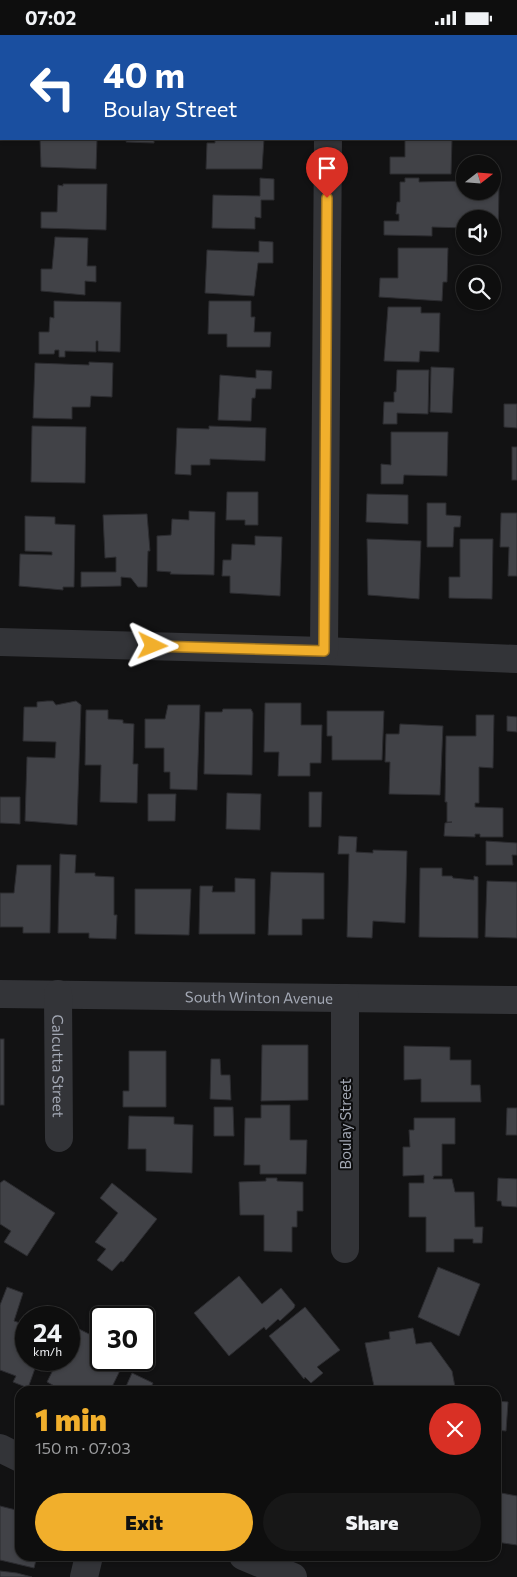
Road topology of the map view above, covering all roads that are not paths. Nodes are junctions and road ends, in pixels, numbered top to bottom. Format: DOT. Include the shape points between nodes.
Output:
graph roads {
  1 [pos="328,140"];
  2 [pos="0,641"];
  3 [pos="324,651"];
  4 [pos="517,659"];
  5 [pos="0,994"];
  6 [pos="58,994"];
  7 [pos="345,998"];
  8 [pos="517,1000"];
  9 [pos="59,1138"];
  10 [pos="345,1249"];
  11 [pos="0,1448"];
  12 [pos="15,1456"];
  13 [pos="88,1561"];
  14 [pos="255,1561"];
  15 [pos="84,1577"];
  16 [pos="293,1577"];
  1 -- 3 [label="street"];
  2 -- 3 [label="street"];
  3 -- 4 [label="street"];
  5 -- 6 [label="street, South Winton Avenue"];
  6 -- 7 [label="street, South Winton Avenue"];
  6 -- 9 [label="street, Calcutta Street"];
  7 -- 8 [label="street, South Winton Avenue"];
  7 -- 10 [label="street, Boulay Street"];
  11 -- 12 [label="street"];
  13 -- 15 [label="street"];
  14 -- 16 [label="street"];
}
